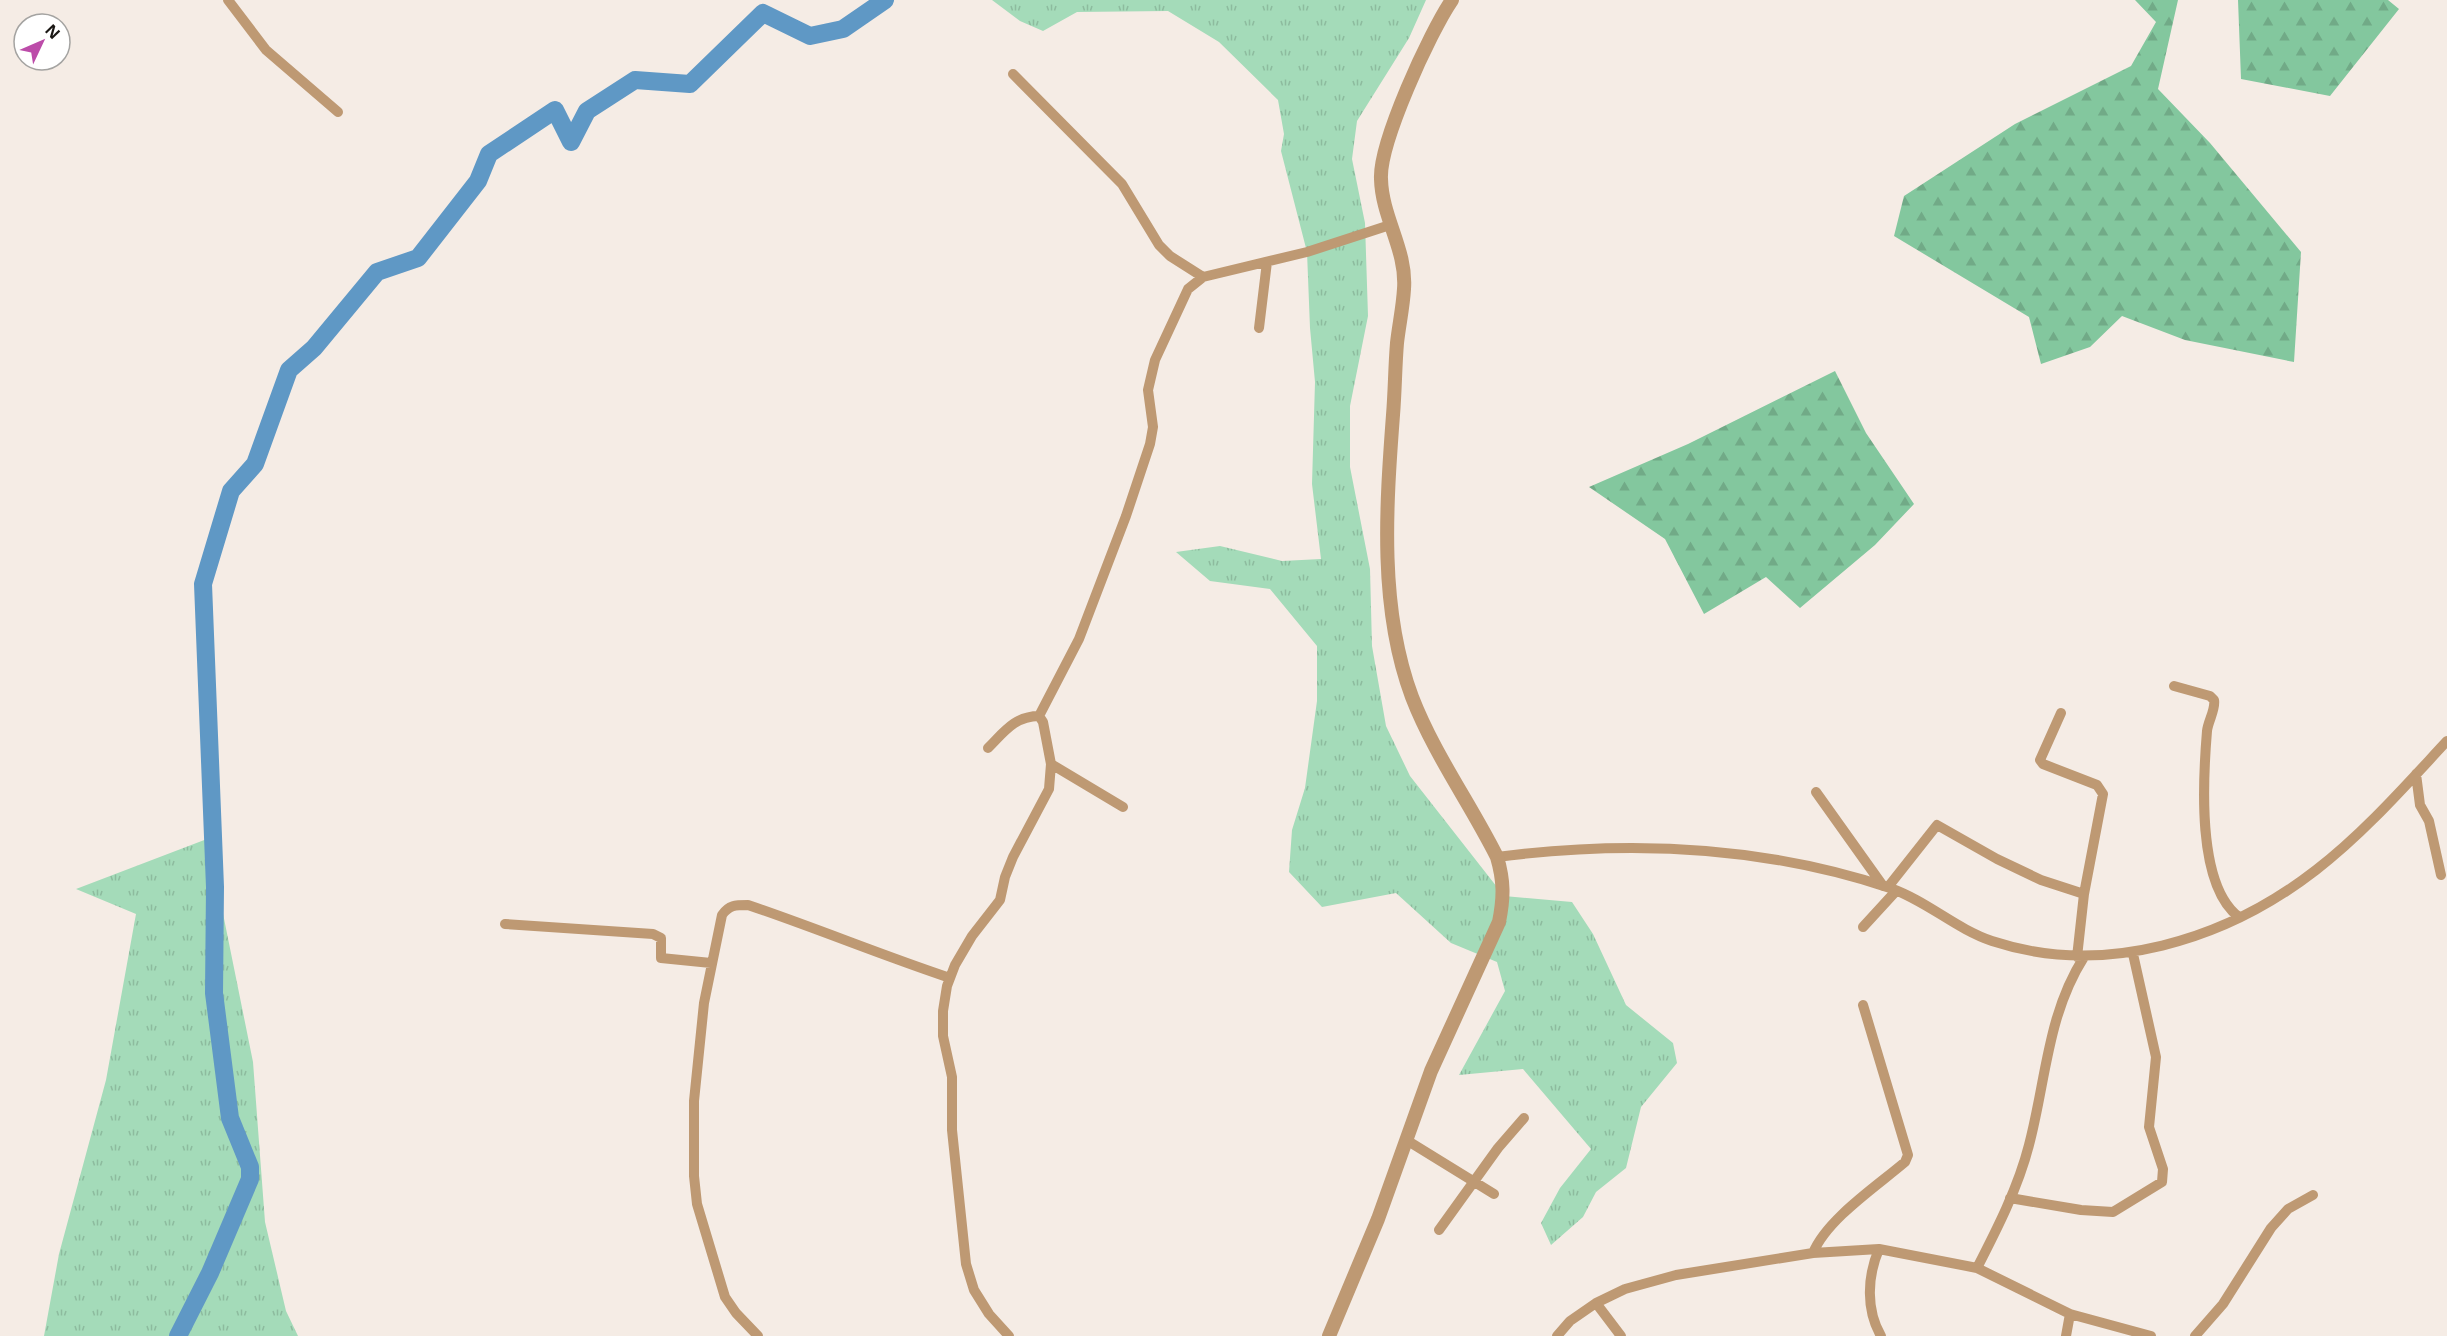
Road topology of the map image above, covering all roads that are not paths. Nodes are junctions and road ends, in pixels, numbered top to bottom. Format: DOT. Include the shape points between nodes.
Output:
graph roads {
  1 [pos="228,0"];
  2 [pos="1452,0"];
  3 [pos="1013,74"];
  4 [pos="338,112"];
  5 [pos="1390,225"];
  6 [pos="1267,261"];
  7 [pos="1203,277"];
  8 [pos="1259,328"];
  9 [pos="2174,686"];
  10 [pos="2061,713"];
  11 [pos="1040,716"];
  12 [pos="2447,741"];
  13 [pos="988,748"];
  14 [pos="1051,764"];
  15 [pos="2416,774"];
  16 [pos="1815,792"];
  17 [pos="1123,807"];
  18 [pos="1497,857"];
  19 [pos="2441,875"];
  20 [pos="1889,888"];
  21 [pos="2084,894"];
  22 [pos="2239,917"];
  23 [pos="505,924"];
  24 [pos="1863,927"];
  25 [pos="2133,954"];
  26 [pos="2080,957"];
  27 [pos="711,963"];
  28 [pos="950,978"];
  29 [pos="1863,1005"];
  30 [pos="1524,1118"];
  31 [pos="1407,1141"];
  32 [pos="1474,1181"];
  33 [pos="1494,1194"];
  34 [pos="2313,1195"];
  35 [pos="2010,1198"];
  36 [pos="1439,1230"];
  37 [pos="1879,1249"];
  38 [pos="1863,1250"];
  39 [pos="1814,1254"];
  40 [pos="1873,1263"];
  41 [pos="1977,1268"];
  42 [pos="1596,1303"];
  43 [pos="2070,1314"];
  44 [pos="758,1336"];
  45 [pos="1009,1336"];
  46 [pos="1329,1336"];
  47 [pos="1557,1336"];
  48 [pos="1621,1336"];
  49 [pos="1881,1336"];
  50 [pos="2066,1336"];
  51 [pos="2151,1336"];
  52 [pos="2195,1336"];
  1 -- 4 [label="street" via="266,50"];
  2 -- 5 [label="street" via="1418,65 1384,152 1380,178"];
  3 -- 7 [label="street" via="1122,184 1158,245"];
  5 -- 6 [label="street"];
  5 -- 18 [label="street" via="1405,268 1389,467 1389,570 1399,655 1425,729"];
  6 -- 7 [label="street"];
  6 -- 8 [label="street"];
  7 -- 11 [label="street" via="1184,294 1155,360 1148,390 1150,444 1079,639"];
  9 -- 22 [label="street" via="2214,700 2208,725 2204,817 2216,885"];
  10 -- 21 [label="street" via="2040,760 2097,785 2103,794"];
  11 -- 13 [label="street" via="1021,718 1011,724"];
  11 -- 14 [label="street"];
  12 -- 15 [label="street"];
  14 -- 17 [label="street"];
  14 -- 28 [label="street" via="1049,789 1013,857 1000,900 972,936"];
  15 -- 19 [label="street" via="2420,805 2429,821"];
  15 -- 22 [label="street" via="2318,869"];
  16 -- 20 [label="street"];
  18 -- 20 [label="street" via="1594,849 1694,849 1812,868"];
  18 -- 31 [label="street" via="1504,896 1499,922 1448,1030"];
  20 -- 21 [label="street" via="1937,825 2041,880"];
  20 -- 24 [label="street"];
  20 -- 26 [label="street" via="1992,941"];
  21 -- 26 [label="street"];
  22 -- 25 [label="street"];
  23 -- 27 [label="street" via="653,934 661,938 661,958"];
  25 -- 26 [label="street"];
  25 -- 35 [label="street" via="2156,1057 2149,1127 2163,1169 2162,1182 2113,1212"];
  26 -- 35 [label="street" via="2054,1025 2029,1145"];
  27 -- 28 [label="street" via="727,907 748,905"];
  27 -- 44 [label="street" via="694,1101 697,1204 725,1297"];
  28 -- 45 [label="street" via="943,1011 944,1036 952,1077 952,1130 966,1264 974,1290"];
  29 -- 39 [label="street" via="1908,1155 1905,1162 1840,1217"];
  30 -- 32 [label="street"];
  31 -- 32 [label="street"];
  31 -- 46 [label="street"];
  32 -- 33 [label="street"];
  32 -- 36 [label="street"];
  34 -- 52 [label="street" via="2288,1209 2271,1228 2223,1304"];
  35 -- 41 [label="street"];
  37 -- 38 [label="street"];
  37 -- 40 [label="street"];
  37 -- 41 [label="street"];
  38 -- 39 [label="street"];
  38 -- 40 [label="street"];
  39 -- 42 [label="street" via="1676,1275 1625,1289"];
  40 -- 49 [label="street" via="1870,1302 1873,1322"];
  41 -- 43 [label="street"];
  42 -- 47 [label="street" via="1570,1321"];
  42 -- 48 [label="street"];
  43 -- 50 [label="street"];
  43 -- 51 [label="street"];
}
